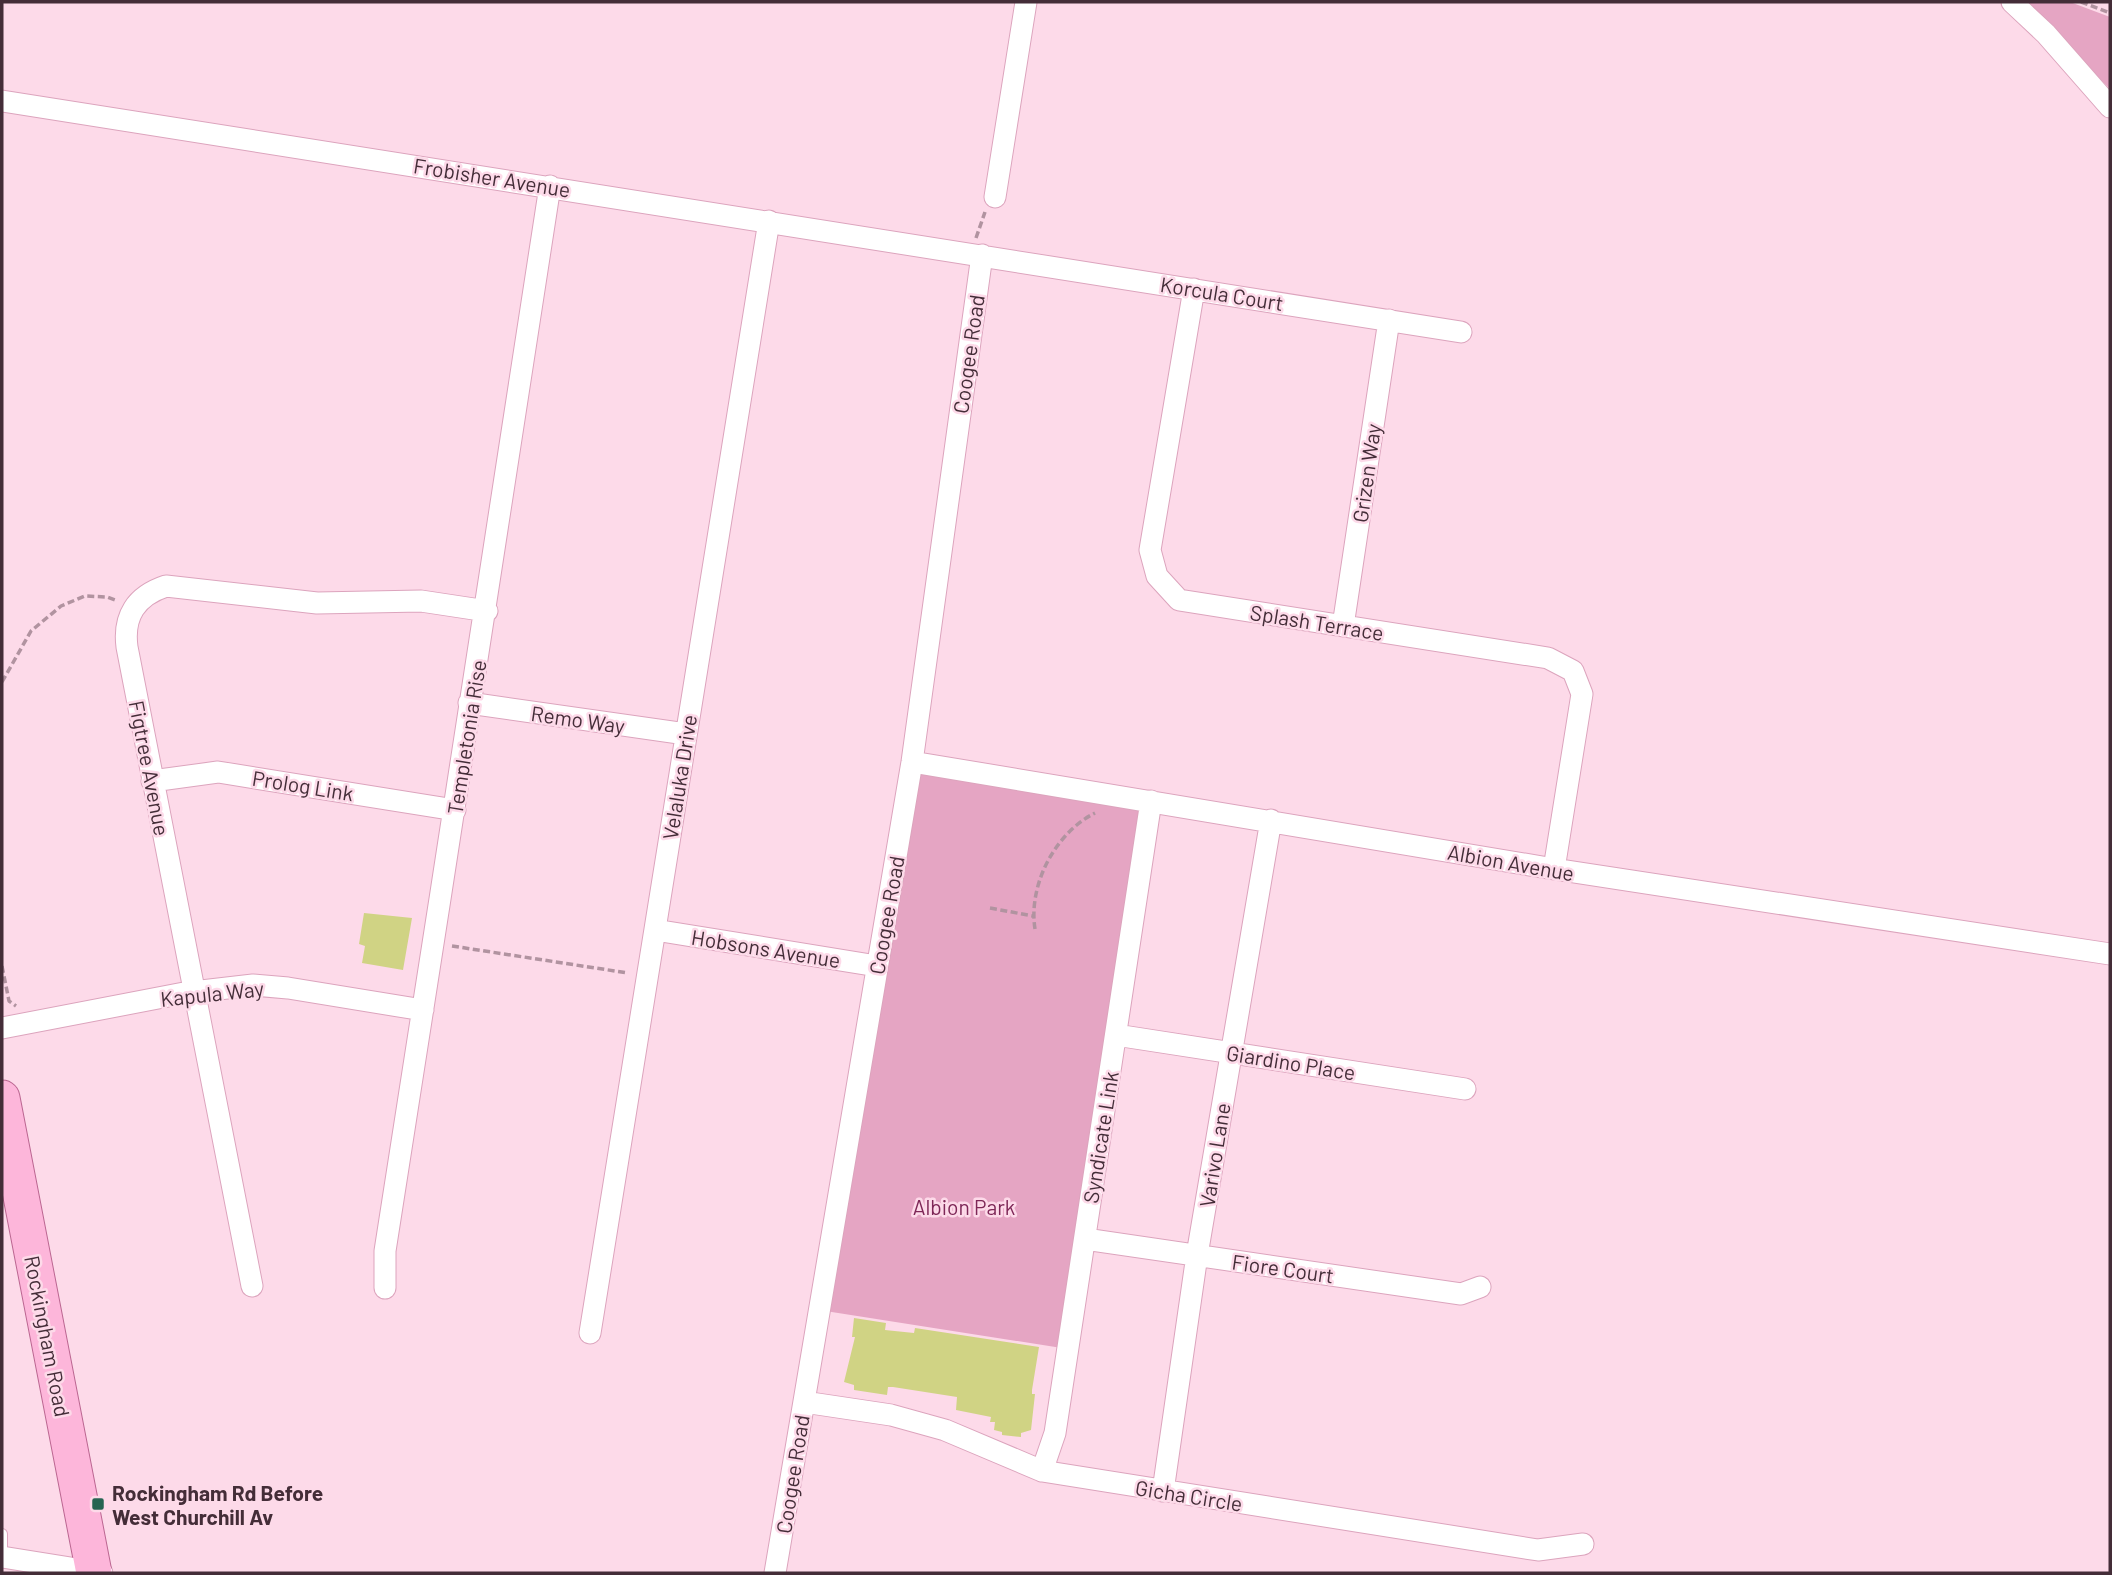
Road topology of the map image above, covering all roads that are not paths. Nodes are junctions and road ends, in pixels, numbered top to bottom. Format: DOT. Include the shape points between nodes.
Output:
graph roads {
  1 [pos="1026,2"];
  2 [pos="2012,2"];
  3 [pos="2,101"];
  4 [pos="2110,107"];
  5 [pos="550,186"];
  6 [pos="995,197"];
  7 [pos="769,221"];
  8 [pos="978,254"];
  9 [pos="1194,289"];
  10 [pos="1389,320"];
  11 [pos="1461,332"];
  12 [pos="486,611"];
  13 [pos="1343,626"];
  14 [pos="469,703"];
  15 [pos="686,734"];
  16 [pos="912,762"];
  17 [pos="152,781"];
  18 [pos="1152,801"];
  19 [pos="454,810"];
  20 [pos="1271,820"];
  21 [pos="1553,869"];
  22 [pos="655,930"];
  23 [pos="2110,954"];
  24 [pos="877,966"];
  25 [pos="194,992"];
  26 [pos="423,1010"];
  27 [pos="2,1028"];
  28 [pos="1116,1035"];
  29 [pos="1231,1053"];
  30 [pos="1465,1089"];
  31 [pos="2,1098"];
  32 [pos="1085,1239"];
  33 [pos="1197,1255"];
  34 [pos="251,1286"];
  35 [pos="1480,1287"];
  36 [pos="385,1288"];
  37 [pos="590,1333"];
  38 [pos="804,1402"];
  39 [pos="1042,1471"];
  40 [pos="1163,1491"];
  41 [pos="2,1534"];
  42 [pos="1583,1544"];
  43 [pos="2,1555"];
  44 [pos="96,1573"];
  45 [pos="775,1573"];
  1 -- 6 [label="street"];
  2 -- 4 [label="street"];
  3 -- 5 [label="street, Frobisher Avenue"];
  5 -- 7 [label="street, Frobisher Avenue"];
  5 -- 12 [label="street, Templetonia Rise"];
  7 -- 8 [label="street, Frobisher Avenue"];
  7 -- 15 [label="street, Velaluka Drive"];
  8 -- 9 [label="street, Korcula Court"];
  8 -- 16 [label="street, Coogee Road"];
  9 -- 10 [label="street, Korcula Court"];
  9 -- 13 [label="street, Splash Terrace" via="1150,550 1157,576 1179,600"];
  10 -- 11 [label="street, Korcula Court"];
  10 -- 13 [label="street, Grizen Way"];
  12 -- 14 [label="street, Templetonia Rise"];
  12 -- 17 [label="street, Figtree Avenue" via="421,601 317,603 180,586 153,590 133,607 126,636"];
  13 -- 21 [label="street, Splash Terrace" via="1548,658 1573,671 1582,694"];
  14 -- 15 [label="street, Remo Way"];
  14 -- 19 [label="street, Templetonia Rise"];
  15 -- 22 [label="street, Velaluka Drive"];
  16 -- 18 [label="street, Albion Avenue"];
  16 -- 24 [label="street, Coogee Road"];
  17 -- 19 [label="street, Prolog Link" via="218,772"];
  17 -- 25 [label="street, Figtree Avenue"];
  18 -- 20 [label="street, Albion Avenue"];
  18 -- 28 [label="street, Syndicate Link"];
  19 -- 26 [label="street, Templetonia Rise"];
  20 -- 21 [label="street, Albion Avenue"];
  20 -- 29 [label="street, Varivo Lane"];
  21 -- 23 [label="street, Albion Avenue"];
  22 -- 24 [label="street, Hobsons Avenue"];
  22 -- 37 [label="street, Velaluka Drive"];
  24 -- 38 [label="street, Coogee Road"];
  25 -- 26 [label="street, Kapula Way" via="270,986"];
  25 -- 27 [label="street, Kapula Way"];
  25 -- 34 [label="street, Figtree Avenue"];
  26 -- 36 [label="street, Templetonia Rise" via="385,1251"];
  28 -- 29 [label="street, Giardino Place"];
  28 -- 32 [label="street, Syndicate Link"];
  29 -- 30 [label="street, Giardino Place"];
  29 -- 33 [label="street, Varivo Lane"];
  31 -- 44 [label="main road, Rockingham Road"];
  32 -- 33 [label="street, Fiore Court"];
  32 -- 39 [label="street, Syndicate Link" via="1055,1433"];
  33 -- 35 [label="street, Fiore Court" via="1461,1294"];
  33 -- 40 [label="street, Varivo Lane"];
  38 -- 39 [label="street, Gicha Circle" via="891,1415 945,1430"];
  38 -- 45 [label="street, Coogee Road"];
  39 -- 40 [label="street, Gicha Circle"];
  40 -- 42 [label="street, Gicha Circle" via="1538,1550"];
  41 -- 43 [label="lane"];
  43 -- 44 [label="street"];
}
